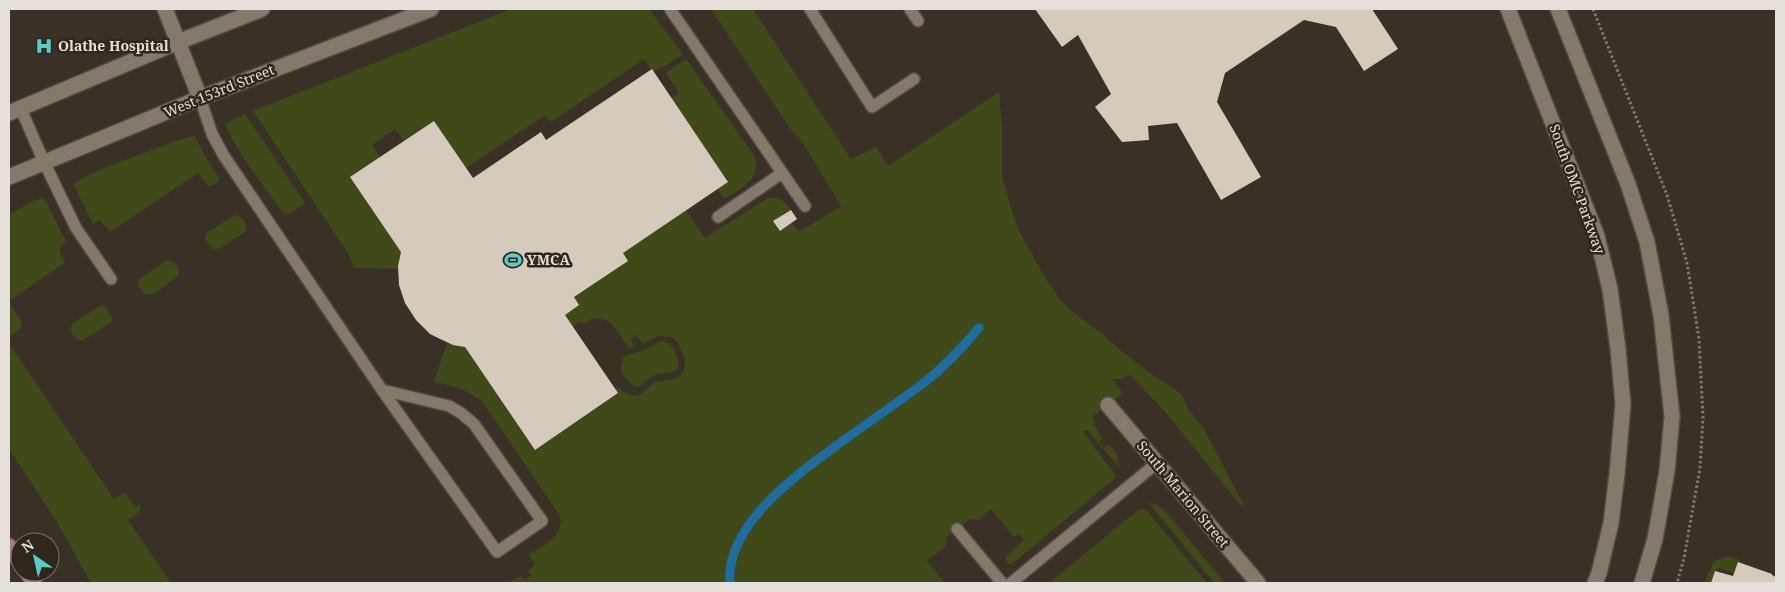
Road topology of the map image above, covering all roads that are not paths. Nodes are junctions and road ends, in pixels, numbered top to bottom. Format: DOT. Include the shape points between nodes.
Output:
graph roads {
  1 [pos="164,9"];
  2 [pos="262,9"];
  3 [pos="432,9"];
  4 [pos="670,9"];
  5 [pos="810,9"];
  6 [pos="910,9"];
  7 [pos="1508,9"];
  8 [pos="1558,9"];
  9 [pos="918,21"];
  10 [pos="178,42"];
  11 [pos="914,78"];
  12 [pos="200,98"];
  13 [pos="14,110"];
  14 [pos="44,162"];
  15 [pos="782,173"];
  16 [pos="9,177"];
  17 [pos="805,206"];
  18 [pos="718,217"];
  19 [pos="111,280"];
  20 [pos="382,390"];
  21 [pos="1108,405"];
  22 [pos="1157,463"];
  23 [pos="957,529"];
  24 [pos="1002,583"];
  25 [pos="1011,583"];
  26 [pos="1258,583"];
  27 [pos="1595,583"];
  28 [pos="1642,583"];
  1 -- 10 [label="street"];
  2 -- 10 [label="street"];
  3 -- 12 [label="street, West 153rd Street"];
  4 -- 15 [label="lane"];
  5 -- 11 [label="lane" via="872,107"];
  6 -- 9 [label="lane"];
  7 -- 27 [label="street, South OMC Parkway" via="1597,236 1610,289 1623,404 1610,523"];
  8 -- 28 [label="street" via="1628,184 1647,242 1661,315 1672,417 1667,471 1655,539"];
  10 -- 12 [label="street"];
  10 -- 13 [label="street"];
  12 -- 14 [label="street, West 153rd Street"];
  12 -- 20 [label="lane" via="212,134 224,156"];
  13 -- 14 [label="lane"];
  14 -- 16 [label="street, West 153rd Street"];
  14 -- 19 [label="lane" via="76,228"];
  15 -- 17 [label="lane"];
  15 -- 18 [label="lane"];
  20 -- 20 [label="lane" via="497,552 542,521 474,424 461,413 441,404"];
  21 -- 22 [label="street, South Marion Street"];
  22 -- 25 [label="lane"];
  22 -- 26 [label="street, South Marion Street"];
  23 -- 24 [label="lane"];
}
